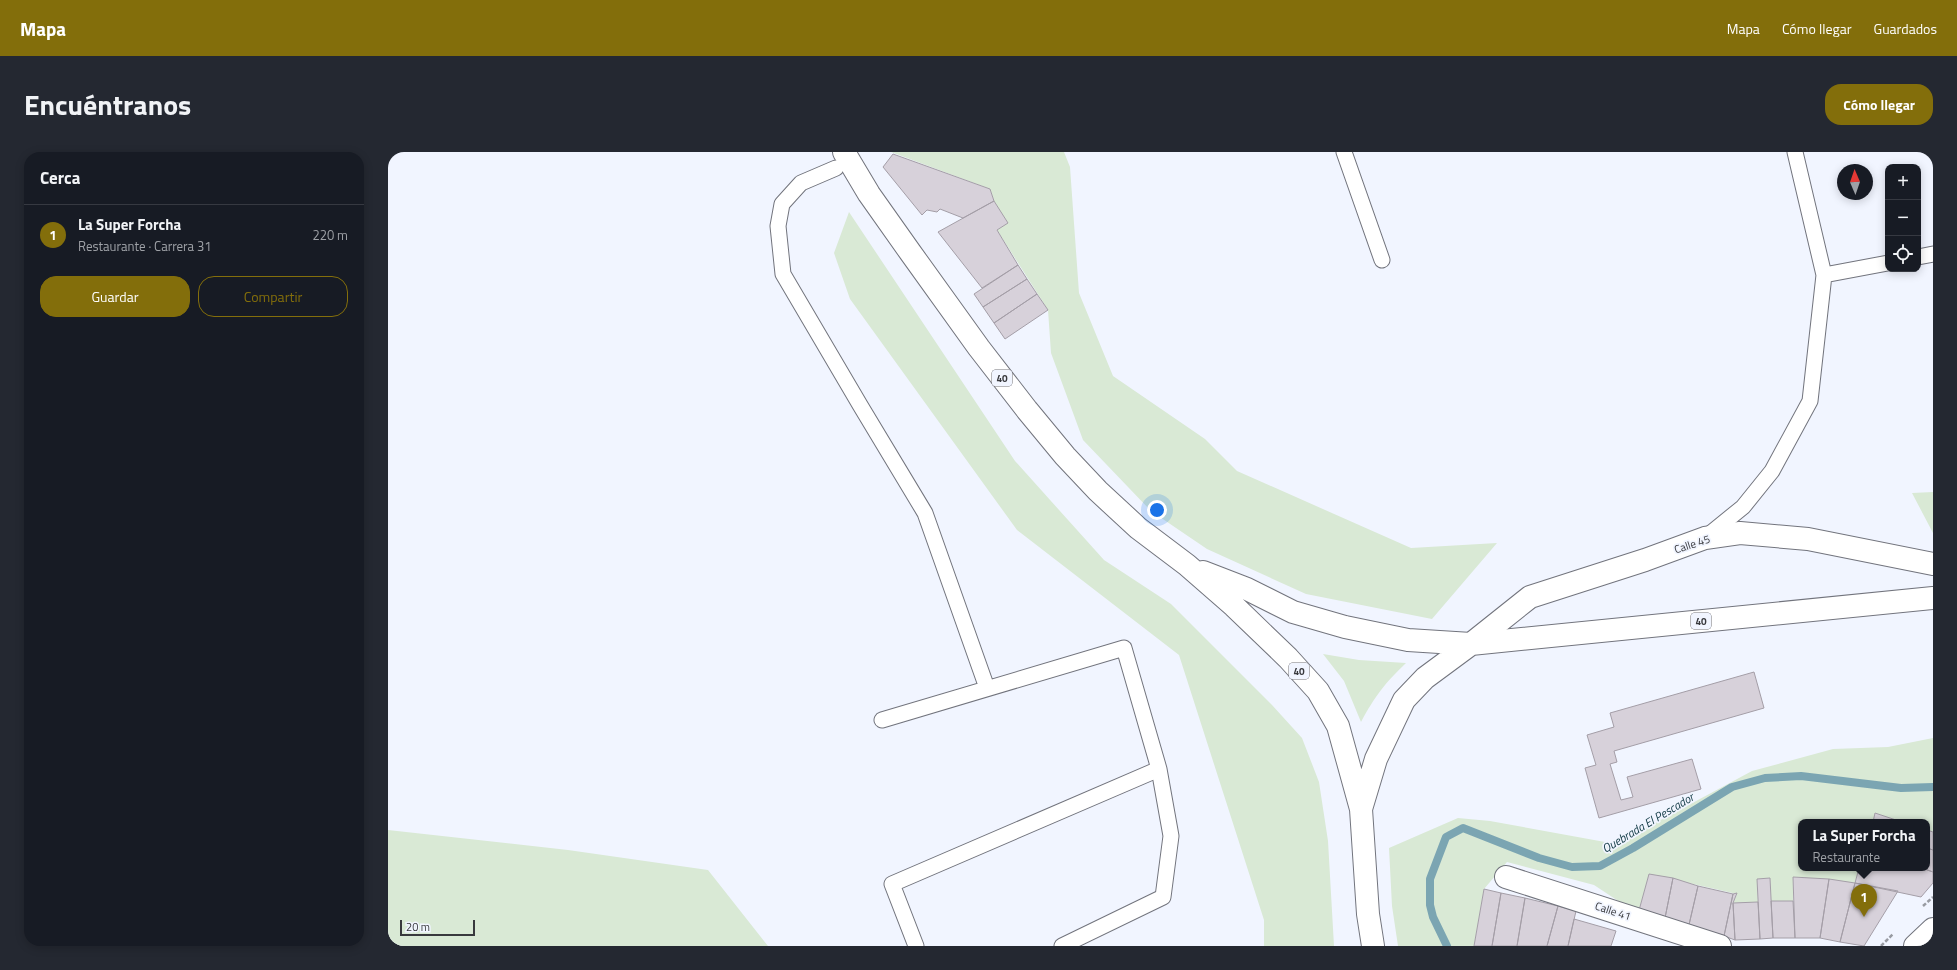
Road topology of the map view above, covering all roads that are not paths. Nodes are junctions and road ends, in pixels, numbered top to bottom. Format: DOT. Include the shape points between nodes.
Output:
graph roads {
  1 [pos="1344,152"];
  2 [pos="1796,152"];
  3 [pos="840,160"];
  4 [pos="1933,254"];
  5 [pos="1921,256"];
  6 [pos="1382,260"];
  7 [pos="1885,264"];
  8 [pos="1824,275"];
  9 [pos="1705,538"];
  10 [pos="1933,564"];
  11 [pos="1188,565"];
  12 [pos="1933,598"];
  13 [pos="1471,644"];
  14 [pos="988,688"];
  15 [pos="882,720"];
  16 [pos="1159,769"];
  17 [pos="1361,809"];
  18 [pos="1506,877"];
  19 [pos="1933,929"];
  20 [pos="916,946"];
  21 [pos="1062,946"];
  22 [pos="1373,946"];
  23 [pos="1720,946"];
  24 [pos="1915,946"];
  1 -- 6 [label="lane"];
  2 -- 8 [label="lane"];
  3 -- 11 [label="main road, 40" via="869,194 979,348 1065,456 1138,528"];
  3 -- 14 [label="lane" via="802,183 782,204 778,226 783,274 925,513"];
  4 -- 5 [label="lane"];
  7 -- 8 [label="lane"];
  8 -- 9 [label="lane" via="1810,400 1772,471 1743,507"];
  9 -- 10 [label="main road, Calle 45" via="1740,533 1808,539"];
  9 -- 13 [label="main road, Calle 45" via="1530,597"];
  11 -- 13 [label="main road, 40" via="1247,589 1293,612 1345,627 1408,640"];
  11 -- 17 [label="main road, 40" via="1288,658 1318,691 1338,726"];
  12 -- 13 [label="main road, 40"];
  13 -- 17 [label="main road, Calle 45" via="1425,678 1404,700 1376,759"];
  14 -- 15 [label="lane"];
  14 -- 16 [label="lane" via="1124,648"];
  16 -- 20 [label="lane" via="892,884"];
  16 -- 21 [label="lane" via="1171,836 1163,897"];
  17 -- 22 [label="main road, 40" via="1368,914"];
  18 -- 23 [label="main road, Calle 41"];
  19 -- 24 [label="main road"];
}
